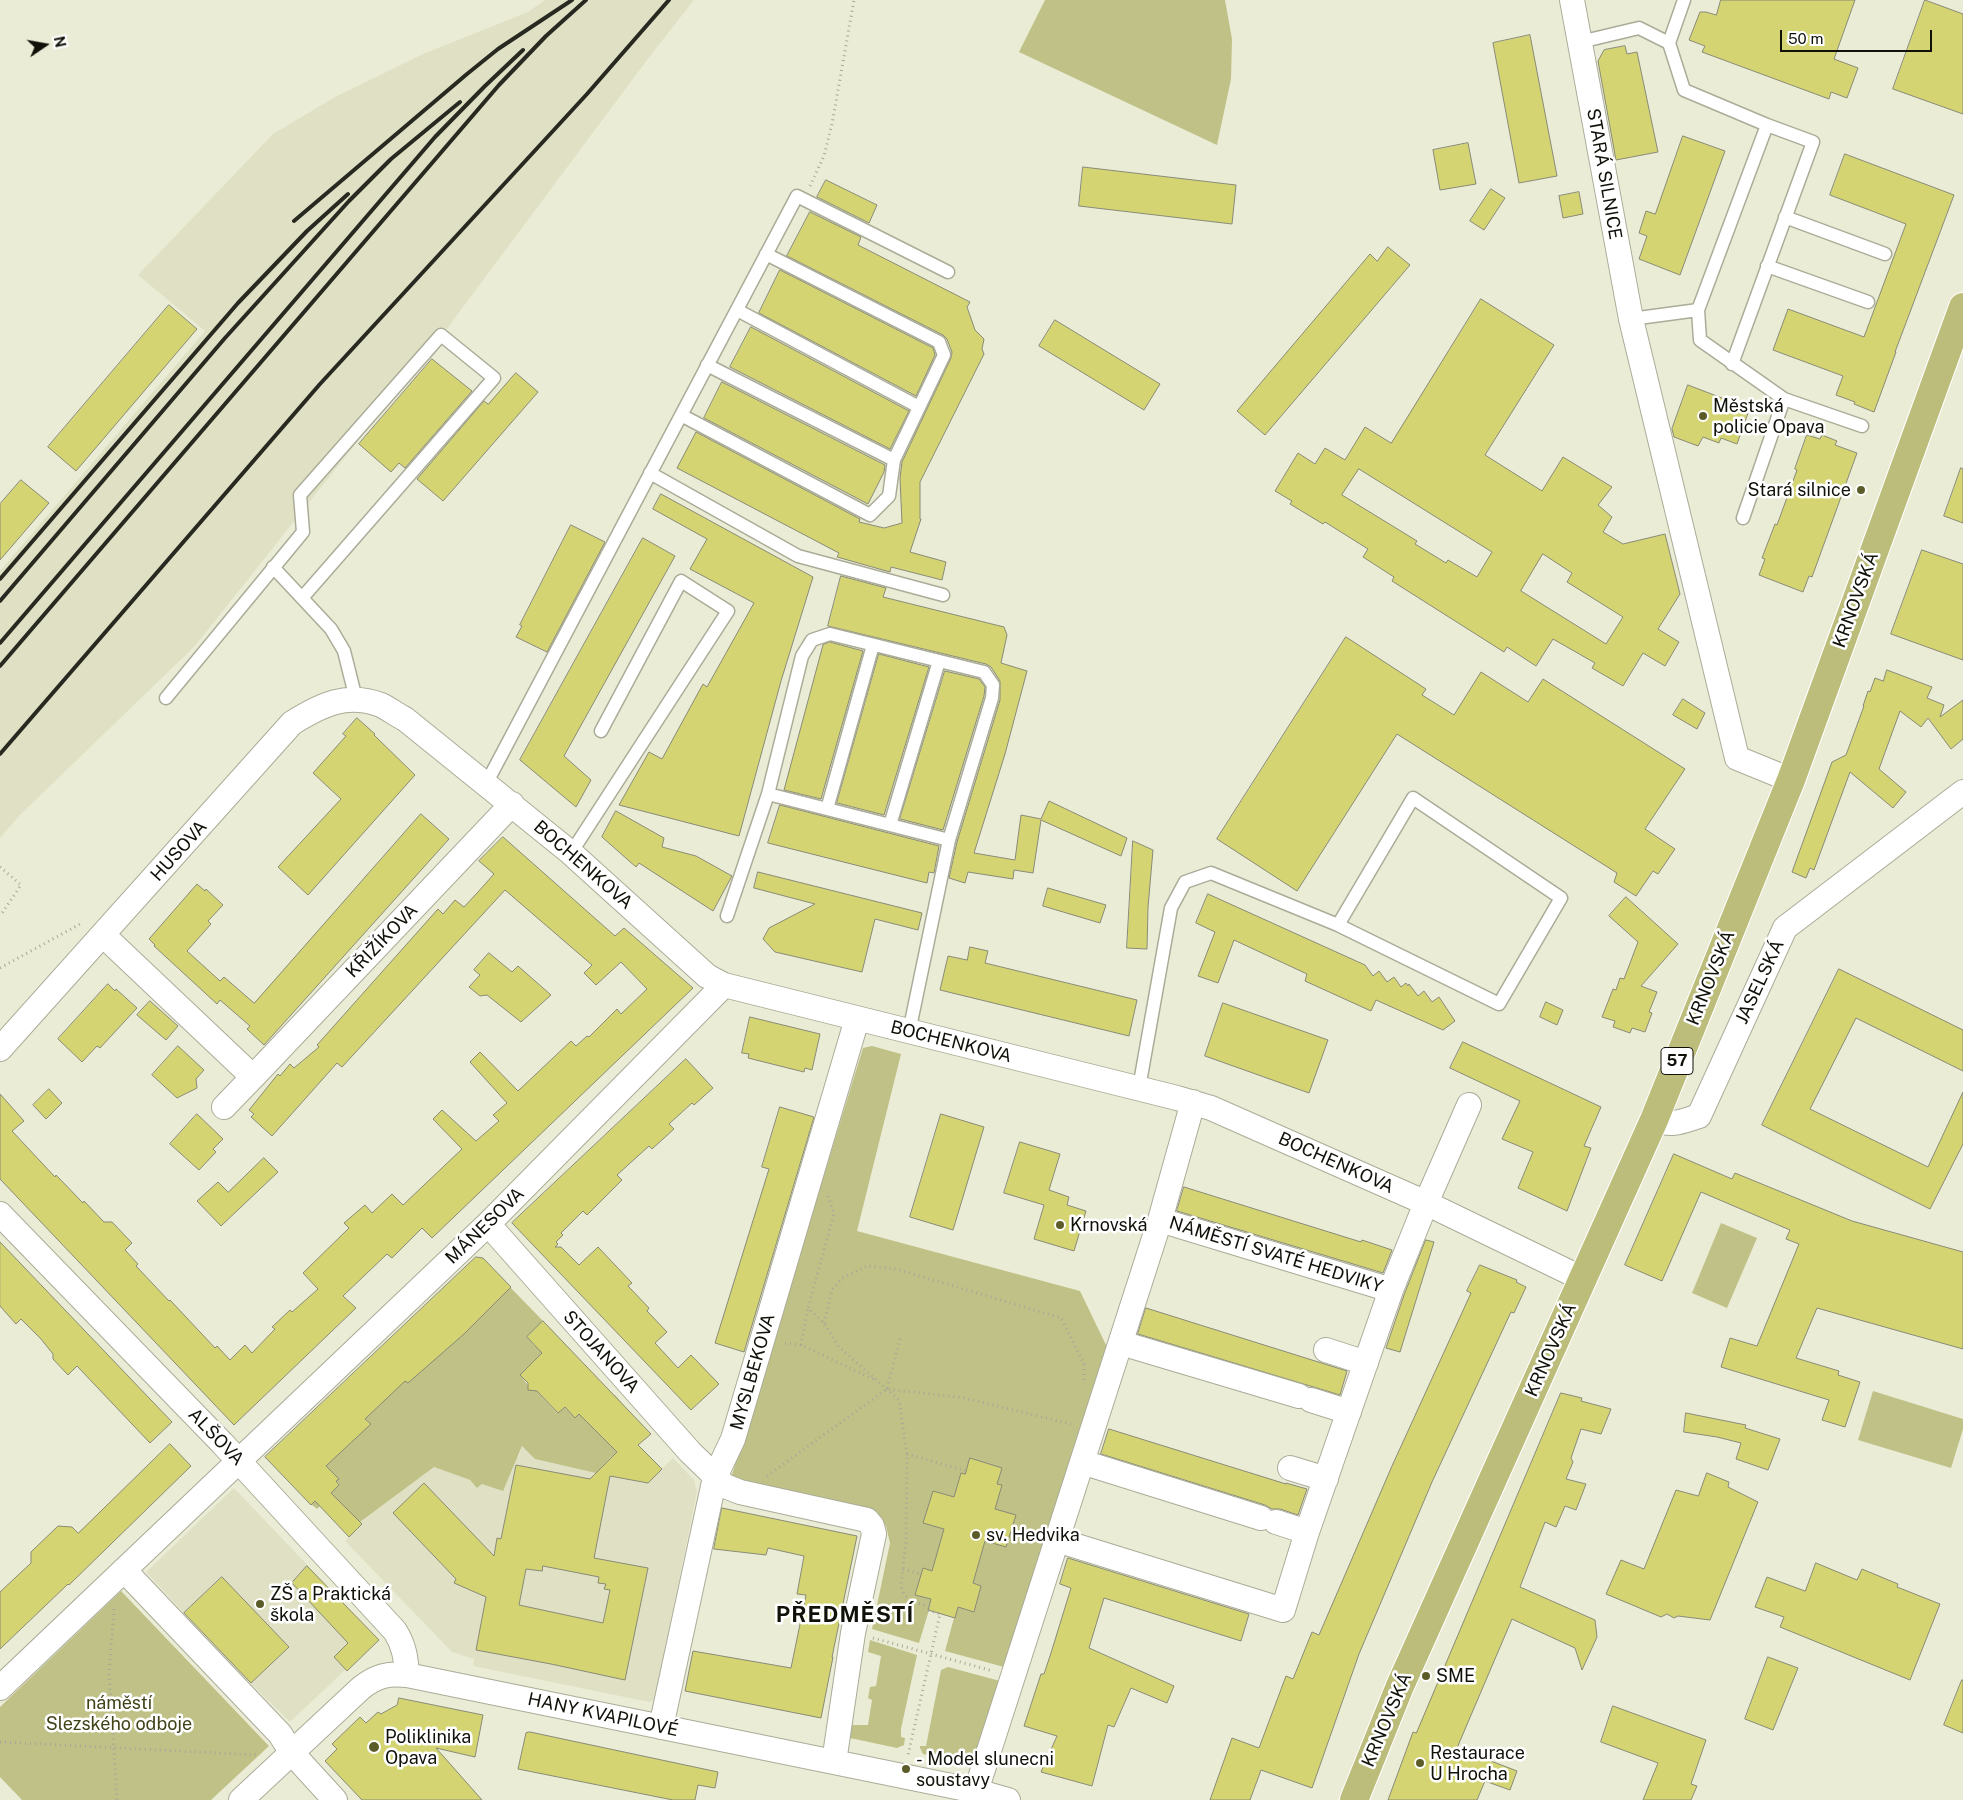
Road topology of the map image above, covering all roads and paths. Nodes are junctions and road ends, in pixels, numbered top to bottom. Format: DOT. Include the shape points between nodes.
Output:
graph roads {
  1 [pos="854,0"];
  2 [pos="1572,0"];
  3 [pos="1684,0"];
  4 [pos="1580,42"];
  5 [pos="1668,43"];
  6 [pos="1767,125"];
  7 [pos="803,200"];
  8 [pos="1785,217"];
  9 [pos="766,254"];
  10 [pos="1885,254"];
  11 [pos="1767,266"];
  12 [pos="948,272"];
  13 [pos="1868,302"];
  14 [pos="1963,307"];
  15 [pos="737,310"];
  16 [pos="1698,310"];
  17 [pos="1631,319"];
  18 [pos="1732,364"];
  19 [pos="707,365"];
  20 [pos="1784,399"];
  21 [pos="919,407"];
  22 [pos="681,415"];
  23 [pos="1862,426"];
  24 [pos="894,460"];
  25 [pos="650,473"];
  26 [pos="1743,518"];
  27 [pos="273,567"];
  28 [pos="943,595"];
  29 [pos="302,598"];
  30 [pos="873,645"];
  31 [pos="939,661"];
  32 [pos="166,698"];
  33 [pos="356,699"];
  34 [pos="381,706"];
  35 [pos="601,731"];
  36 [pos="1791,780"];
  37 [pos="486,784"];
  38 [pos="1963,792"];
  39 [pos="768,794"];
  40 [pos="512,804"];
  41 [pos="827,809"];
  42 [pos="890,825"];
  43 [pos="949,840"];
  44 [pos="570,853"];
  45 [pos="0,867"];
  46 [pos="0,916"];
  47 [pos="727,916"];
  48 [pos="1338,925"];
  49 [pos="103,935"];
  50 [pos="0,968"];
  51 [pos="724,985"];
  52 [pos="857,1019"];
  53 [pos="909,1032"];
  54 [pos="0,1049"];
  55 [pos="252,1077"];
  56 [pos="1139,1088"];
  57 [pos="1193,1102"];
  58 [pos="1469,1105"];
  59 [pos="224,1106"];
  60 [pos="1654,1120"];
  61 [pos="810,1179"];
  62 [pos="1426,1203"];
  63 [pos="0,1214"];
  64 [pos="1160,1220"];
  65 [pos="488,1224"];
  66 [pos="1583,1279"];
  67 [pos="1391,1290"];
  68 [pos="808,1308"];
  69 [pos="824,1323"];
  70 [pos="901,1335"];
  71 [pos="1121,1343"];
  72 [pos="793,1344"];
  73 [pos="801,1346"];
  74 [pos="1326,1350"];
  75 [pos="1366,1363"];
  76 [pos="880,1382"];
  77 [pos="887,1389"];
  78 [pos="1084,1390"];
  79 [pos="1349,1412"];
  80 [pos="1093,1429"];
  81 [pos="907,1454"];
  82 [pos="239,1461"];
  83 [pos="1082,1462"];
  84 [pos="1290,1468"];
  85 [pos="966,1471"];
  86 [pos="715,1477"];
  87 [pos="1326,1479"];
  88 [pos="744,1493"];
  89 [pos="1307,1532"];
  90 [pos="1057,1540"];
  91 [pos="903,1569"];
  92 [pos="921,1574"];
  93 [pos="120,1575"];
  94 [pos="853,1633"];
  95 [pos="932,1653"];
  96 [pos="407,1675"];
  97 [pos="1012,1676"];
  98 [pos="0,1688"];
  99 [pos="662,1727"];
  100 [pos="0,1742"];
  101 [pos="115,1749"];
  102 [pos="292,1753"];
  103 [pos="908,1754"];
  104 [pos="834,1762"];
  105 [pos="273,1770"];
  106 [pos="976,1791"];
  107 [pos="117,1800"];
  108 [pos="241,1800"];
  109 [pos="335,1800"];
  110 [pos="1008,1800"];
  111 [pos="1354,1800"];
  1 -- 7 [label="path" via="824,156"];
  2 -- 4 [label="street, STARÁ SILNICE"];
  3 -- 5 [label="lane"];
  4 -- 5 [label="lane" via="1639,28"];
  4 -- 17 [label="street, STARÁ SILNICE"];
  5 -- 6 [label="lane" via="1684,90"];
  6 -- 8 [label="lane" via="1813,142"];
  6 -- 16 [label="lane"];
  7 -- 9 [label="lane" via="796,196"];
  7 -- 12 [label="lane"];
  8 -- 10 [label="lane"];
  8 -- 11 [label="lane"];
  9 -- 15 [label="lane"];
  9 -- 21 [label="lane" via="939,342 944,355"];
  11 -- 13 [label="lane"];
  11 -- 18 [label="lane"];
  14 -- 36 [label="main road, KRNOVSKÁ / 57"];
  15 -- 19 [label="lane"];
  15 -- 21 [label="lane"];
  16 -- 17 [label="lane"];
  16 -- 18 [label="lane" via="1700,340"];
  17 -- 36 [label="street, STARÁ SILNICE" via="1737,758"];
  18 -- 20 [label="lane"];
  19 -- 22 [label="lane"];
  19 -- 24 [label="lane"];
  20 -- 23 [label="lane"];
  20 -- 26 [label="lane"];
  21 -- 24 [label="lane"];
  22 -- 24 [label="lane" via="870,515 889,496"];
  22 -- 25 [label="lane"];
  25 -- 28 [label="lane" via="798,556"];
  25 -- 37 [label="lane"];
  27 -- 29 [label="lane"];
  27 -- 29 [label="lane" via="303,532 300,495 441,335 494,378"];
  27 -- 32 [label="lane"];
  29 -- 33 [label="lane" via="331,629 344,651"];
  30 -- 31 [label="lane"];
  30 -- 39 [label="lane" via="830,634 812,640 802,656"];
  30 -- 41 [label="lane"];
  31 -- 42 [label="lane"];
  31 -- 43 [label="lane" via="984,672 993,685 992,698"];
  33 -- 34 [label="street, HUSOVA"];
  33 -- 49 [label="street, HUSOVA" via="334,702 292,723"];
  34 -- 37 [label="street, BOCHENKOVA" via="405,719"];
  35 -- 44 [label="lane" via="681,581 728,611"];
  36 -- 60 [label="main road, KRNOVSKÁ / 57"];
  37 -- 40 [label="street, BOCHENKOVA"];
  38 -- 60 [label="street, JASELSKÁ" via="1785,928 1699,1116 1668,1124"];
  39 -- 41 [label="lane"];
  39 -- 47 [label="lane"];
  40 -- 44 [label="street, BOCHENKOVA"];
  40 -- 55 [label="street, KŘIŽÍKOVA"];
  41 -- 42 [label="lane"];
  42 -- 43 [label="lane"];
  43 -- 53 [label="lane"];
  44 -- 51 [label="street, BOCHENKOVA" via="707,976"];
  45 -- 46 [label="path" via="21,885"];
  48 -- 48 [label="lane" via="1499,1004 1561,898 1413,798"];
  48 -- 56 [label="lane" via="1212,873 1185,882 1171,908"];
  49 -- 50 [label="path" via="87,920"];
  49 -- 54 [label="street, HUSOVA"];
  49 -- 55 [label="street"];
  51 -- 52 [label="street, BOCHENKOVA"];
  51 -- 65 [label="street, MÁNESOVA"];
  52 -- 53 [label="street, BOCHENKOVA"];
  52 -- 61 [label="street, MYSLBEKOVA"];
  53 -- 56 [label="street, BOCHENKOVA"];
  55 -- 59 [label="street, KŘIŽÍKOVA"];
  56 -- 57 [label="street, BOCHENKOVA"];
  57 -- 62 [label="street, BOCHENKOVA"];
  57 -- 64 [label="street, NÁMĚSTÍ SVATÉ HEDVIKY"];
  58 -- 62 [label="street, NÁMĚSTÍ SVATÉ HEDVIKY"];
  60 -- 66 [label="main road, KRNOVSKÁ / 57"];
  61 -- 68 [label="path" via="825,1186 834,1214"];
  61 -- 86 [label="street, MYSLBEKOVA" via="733,1439"];
  62 -- 66 [label="street, BOCHENKOVA"];
  62 -- 67 [label="street, NÁMĚSTÍ SVATÉ HEDVIKY"];
  63 -- 82 [label="street, ALŠOVA"];
  64 -- 67 [label="street, NÁMĚSTÍ SVATÉ HEDVIKY"];
  64 -- 71 [label="street, NÁMĚSTÍ SVATÉ HEDVIKY"];
  65 -- 82 [label="street, MÁNESOVA"];
  65 -- 86 [label="street, STOJANOVA"];
  66 -- 111 [label="main road, KRNOVSKÁ / 57" via="1400,1686"];
  67 -- 75 [label="street, NÁMĚSTÍ SVATÉ HEDVIKY"];
  68 -- 69 [label="path"];
  68 -- 73 [label="path"];
  69 -- 76 [label="path" via="839,1346"];
  69 -- 78 [label="path" via="832,1290 842,1278 867,1266 896,1268 1061,1318 1084,1364"];
  70 -- 77 [label="path"];
  71 -- 79 [label="street"];
  71 -- 80 [label="street, NÁMĚSTÍ SVATÉ HEDVIKY"];
  72 -- 73 [label="path"];
  73 -- 76 [label="path"];
  74 -- 75 [label="street"];
  75 -- 79 [label="street, NÁMĚSTÍ SVATÉ HEDVIKY"];
  76 -- 77 [label="path"];
  77 -- 80 [label="path" via="964,1398"];
  77 -- 81 [label="path" via="898,1400"];
  77 -- 88 [label="path"];
  79 -- 87 [label="street, NÁMĚSTÍ SVATÉ HEDVIKY"];
  80 -- 83 [label="street, NÁMĚSTÍ SVATÉ HEDVIKY"];
  81 -- 85 [label="path"];
  81 -- 91 [label="path"];
  82 -- 93 [label="street"];
  82 -- 96 [label="street, ALŠOVA" via="395,1631 402,1642"];
  83 -- 89 [label="street"];
  83 -- 90 [label="street, NÁMĚSTÍ SVATÉ HEDVIKY"];
  84 -- 87 [label="street"];
  86 -- 88 [label="street" via="725,1486"];
  86 -- 99 [label="street, MYSLBEKOVA"];
  87 -- 89 [label="street, NÁMĚSTÍ SVATÉ HEDVIKY"];
  88 -- 94 [label="street" via="867,1520 872,1526 874,1534"];
  89 -- 90 [label="street, NÁMĚSTÍ SVATÉ HEDVIKY" via="1283,1610"];
  90 -- 97 [label="street, NÁMĚSTÍ SVATÉ HEDVIKY"];
  91 -- 92 [label="path"];
  91 -- 95 [label="path" via="902,1585 906,1598 930,1606 928,1610 940,1614"];
  93 -- 98 [label="street"];
  93 -- 101 [label="path" via="110,1673"];
  93 -- 102 [label="street" via="280,1734"];
  94 -- 95 [label="path"];
  94 -- 104 [label="street"];
  95 -- 97 [label="path"];
  95 -- 103 [label="path"];
  96 -- 99 [label="street, HANY KVAPILOVÉ"];
  96 -- 102 [label="street, HANY KVAPILOVÉ" via="392,1673 371,1680"];
  97 -- 106 [label="street, NÁMĚSTÍ SVATÉ HEDVIKY"];
  99 -- 104 [label="street, HANY KVAPILOVÉ"];
  100 -- 101 [label="path"];
  101 -- 105 [label="path" via="260,1755"];
  101 -- 107 [label="path"];
  102 -- 105 [label="street, HANY KVAPILOVÉ"];
  102 -- 109 [label="street"];
  104 -- 106 [label="street, HANY KVAPILOVÉ"];
  105 -- 108 [label="street, HANY KVAPILOVÉ"];
  106 -- 110 [label="street, HANY KVAPILOVÉ"];
}
